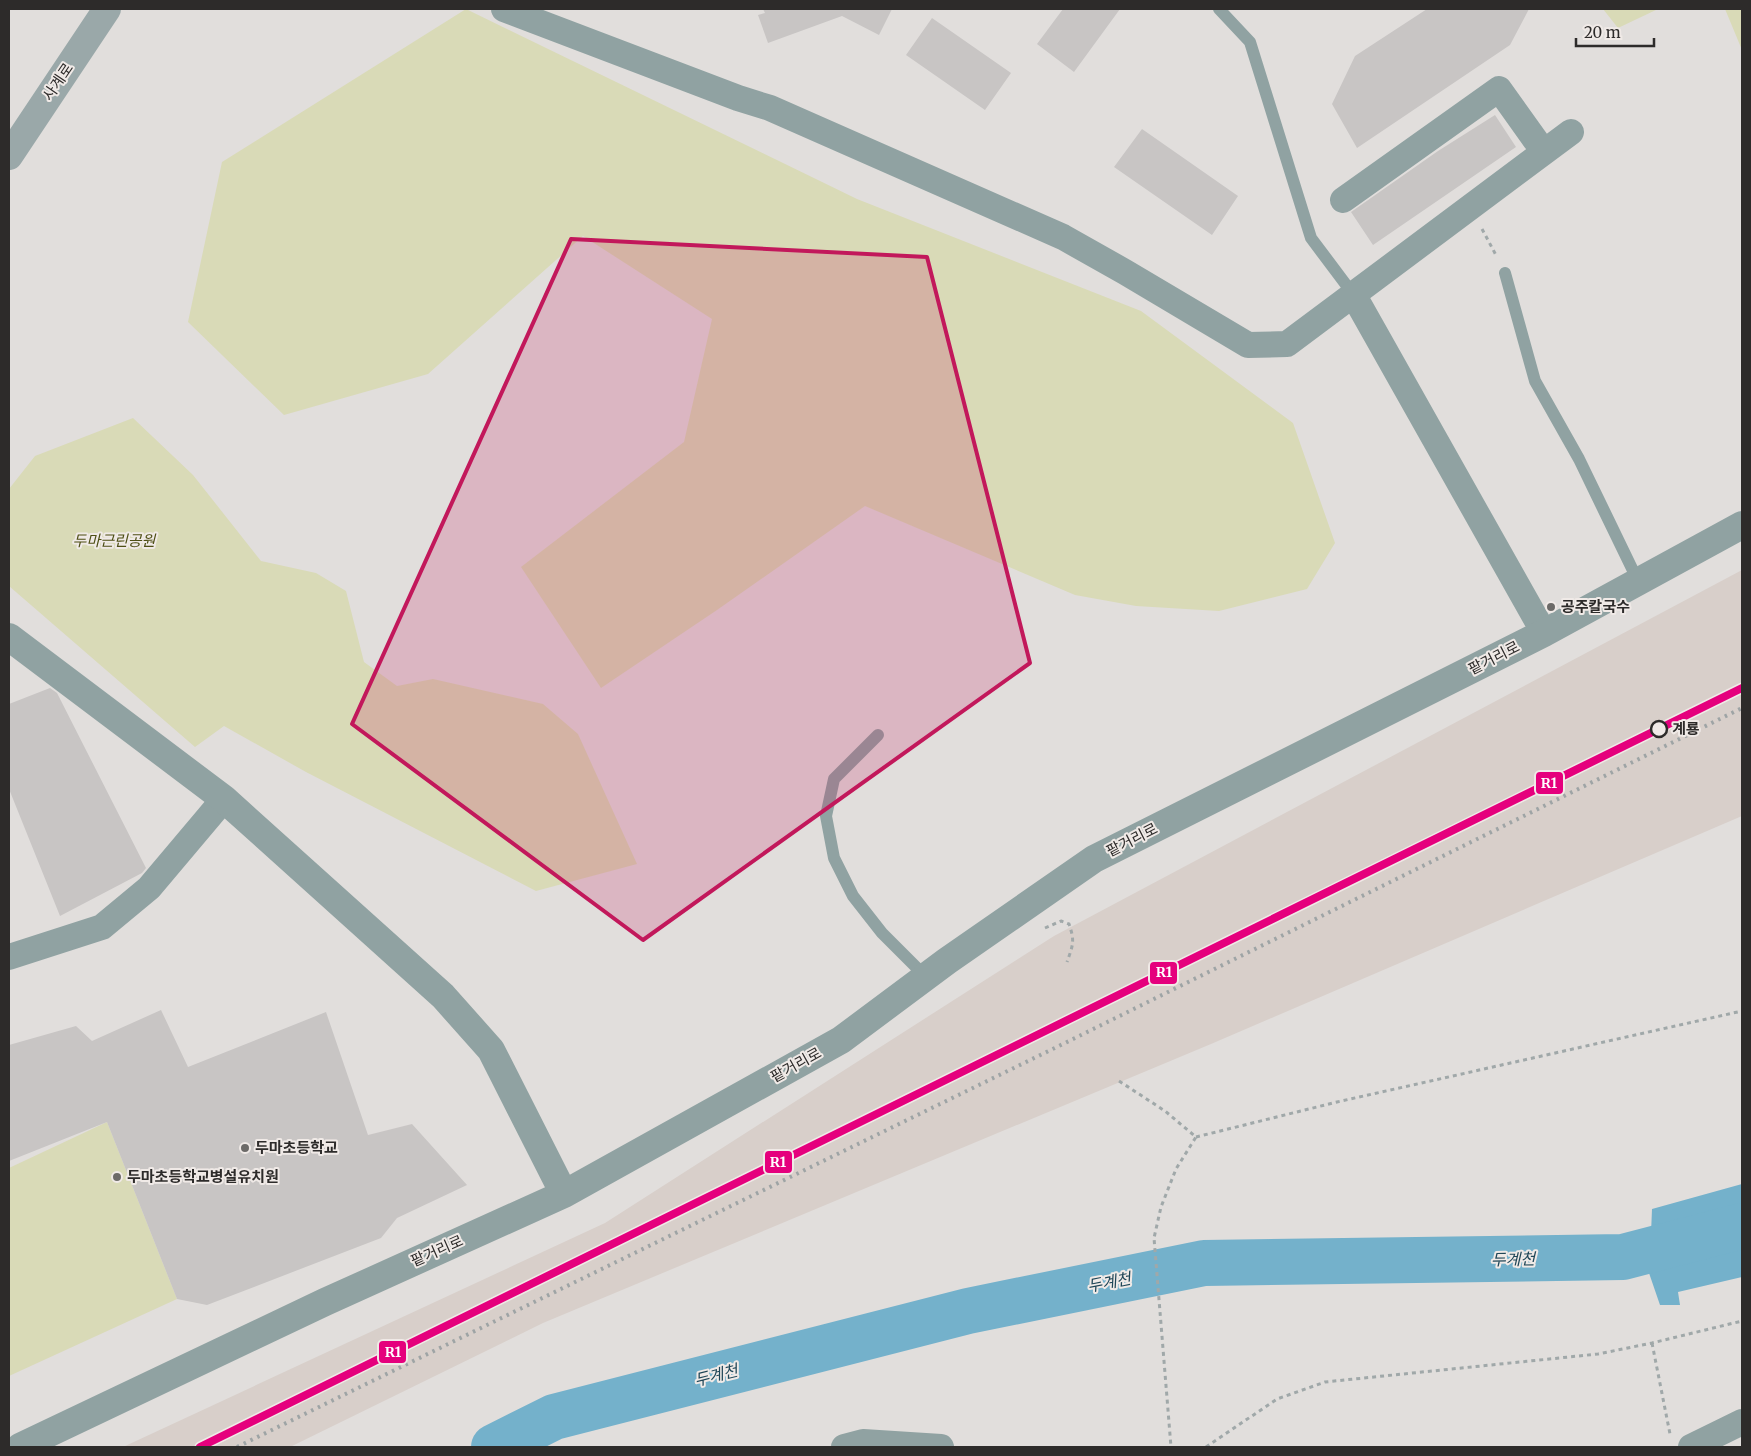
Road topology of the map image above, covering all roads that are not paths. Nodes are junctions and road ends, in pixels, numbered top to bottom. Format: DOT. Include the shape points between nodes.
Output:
graph roads {
  1 [pos="107,9"];
  2 [pos="504,9"];
  3 [pos="1219,9"];
  4 [pos="1571,132"];
  5 [pos="1544,152"];
  6 [pos="9,156"];
  7 [pos="1343,200"];
  8 [pos="1505,273"];
  9 [pos="1353,294"];
  10 [pos="1742,525"];
  11 [pos="1639,583"];
  12 [pos="1544,633"];
  13 [pos="9,637"];
  14 [pos="878,735"];
  15 [pos="224,799"];
  16 [pos="9,957"];
  17 [pos="926,977"];
  18 [pos="564,1194"];
  19 [pos="1742,1422"];
  20 [pos="1681,1443"];
  21 [pos="20,1447"];
  22 [pos="844,1447"];
  23 [pos="941,1447"];
  1 -- 6 [label="main road, 사계로"];
  2 -- 9 [label="street" via="770,108 1063,236 1248,345 1287,344"];
  3 -- 9 [label="lane" via="1250,42 1311,238"];
  4 -- 5 [label="street"];
  5 -- 7 [label="street" via="1499,89"];
  5 -- 9 [label="street"];
  8 -- 11 [label="lane" via="1536,381 1579,459"];
  9 -- 12 [label="street"];
  10 -- 11 [label="street, 팥거리로"];
  11 -- 12 [label="street, 팥거리로"];
  12 -- 17 [label="street, 팥거리로" via="1094,859"];
  13 -- 15 [label="street"];
  14 -- 17 [label="lane" via="834,779 826,816 834,858 864,911"];
  15 -- 16 [label="street" via="149,888 102,927"];
  15 -- 18 [label="street" via="443,996 491,1050"];
  17 -- 18 [label="street, 팥거리로" via="841,1040"];
  18 -- 21 [label="street, 팥거리로" via="325,1302"];
  19 -- 20 [label="street"];
  22 -- 23 [label="street" via="863,1442"];
}
